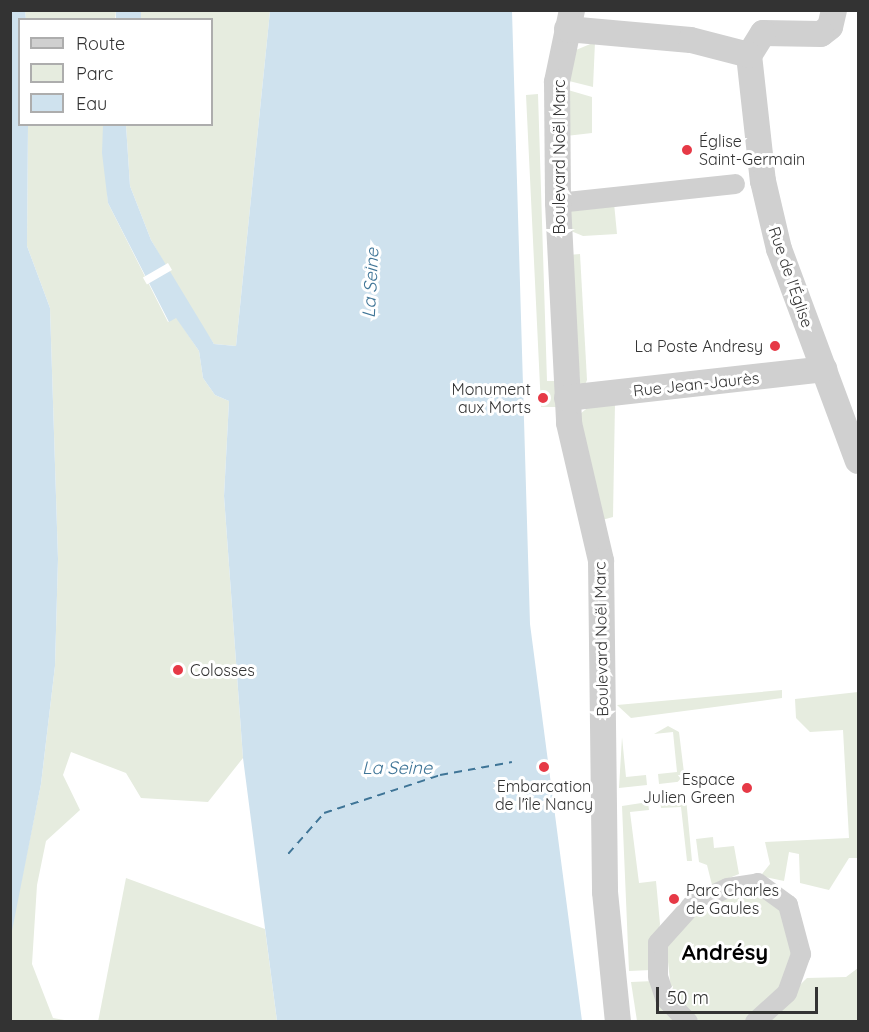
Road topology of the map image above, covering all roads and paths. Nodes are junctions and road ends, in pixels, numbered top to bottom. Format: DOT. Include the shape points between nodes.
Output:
graph roads {
  1 [pos="834,10"];
  2 [pos="570,20"];
  3 [pos="749,55"];
  4 [pos="735,184"];
  5 [pos="558,203"];
  6 [pos="824,369"];
  7 [pos="567,398"];
  8 [pos="858,460"];
  9 [pos="618,1021"];
  10 [pos="688,1022"];
  11 [pos="755,1022"];
  1 -- 3 [label="street" via="830,27 821,34 763,33"];
  2 -- 3 [label="street" via="691,40"];
  2 -- 5 [label="street, Boulevard Noël Marc" via="557,82"];
  3 -- 6 [label="street, Rue de l'Église" via="771,215"];
  4 -- 5 [label="street"];
  5 -- 7 [label="street, Boulevard Noël Marc"];
  6 -- 7 [label="street, Rue Jean-Jaurès"];
  6 -- 8 [label="street, Rue de l'Église"];
  7 -- 9 [label="street, Boulevard Noël Marc" via="601,561 605,892"];
  10 -- 11 [label="street" via="665,998 658,977 658,943 693,904 728,888 758,883 788,905 801,954 787,993"];
}
